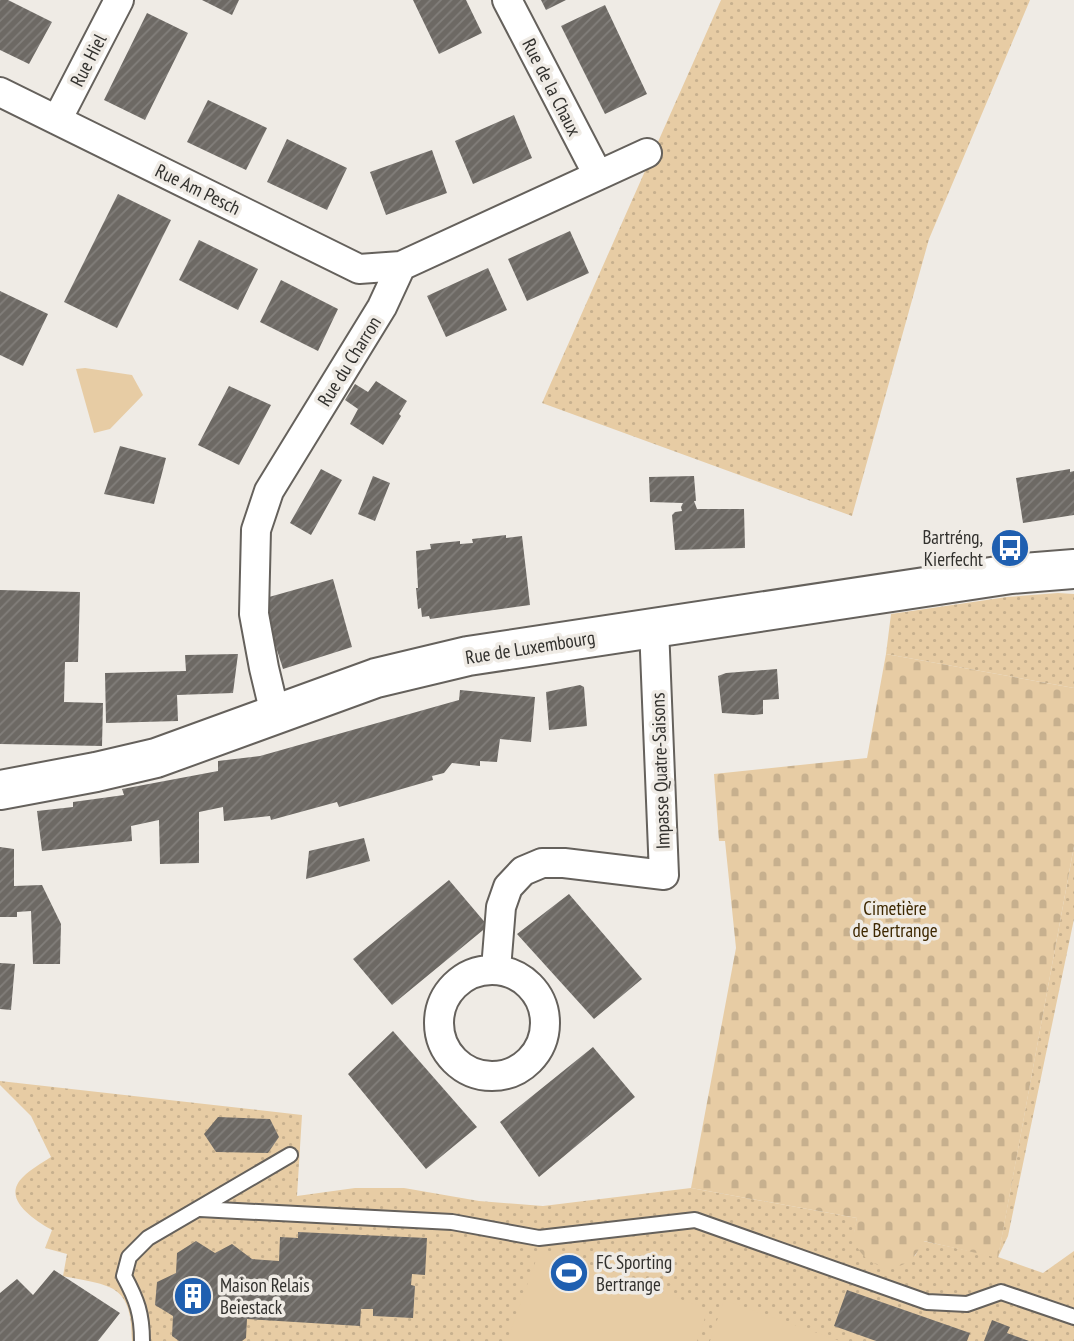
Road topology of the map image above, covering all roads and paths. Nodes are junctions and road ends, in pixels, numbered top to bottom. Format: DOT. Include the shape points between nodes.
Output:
graph roads {
  1 [pos="119,0"];
  2 [pos="507,0"];
  3 [pos="0,92"];
  4 [pos="57,120"];
  5 [pos="647,153"];
  6 [pos="597,175"];
  7 [pos="401,266"];
  8 [pos="1074,569"];
  9 [pos="654,627"];
  10 [pos="275,715"];
  11 [pos="0,790"];
  12 [pos="496,970"];
  13 [pos="290,1155"];
  14 [pos="200,1209"];
  15 [pos="1074,1317"];
  16 [pos="142,1341"];
  1 -- 4 [label="street, Rue Hiel"];
  2 -- 6 [label="street, Rue de la Chaux"];
  3 -- 4 [label="street, Rue Am Pesch"];
  4 -- 7 [label="street, Rue Am Pesch" via="359,269"];
  5 -- 6 [label="street"];
  6 -- 7 [label="street"];
  7 -- 10 [label="street, Rue du Charron" via="382,307 269,491 256,530 254,614"];
  8 -- 9 [label="street, Rue de Luxembourg" via="1011,574"];
  9 -- 10 [label="street, Rue de Luxembourg" via="468,656 376,678"];
  9 -- 12 [label="street, Impasse Quatre-Saisons" via="664,875 553,863 523,871 508,887 501,907"];
  10 -- 11 [label="street, Rue de Luxembourg" via="156,758"];
  13 -- 14 [label="lane"];
  14 -- 15 [label="lane" via="452,1222 539,1238 695,1220 927,1302 967,1304 1001,1292"];
  14 -- 16 [label="lane" via="148,1238 129,1257 124,1276 142,1318"];
}
